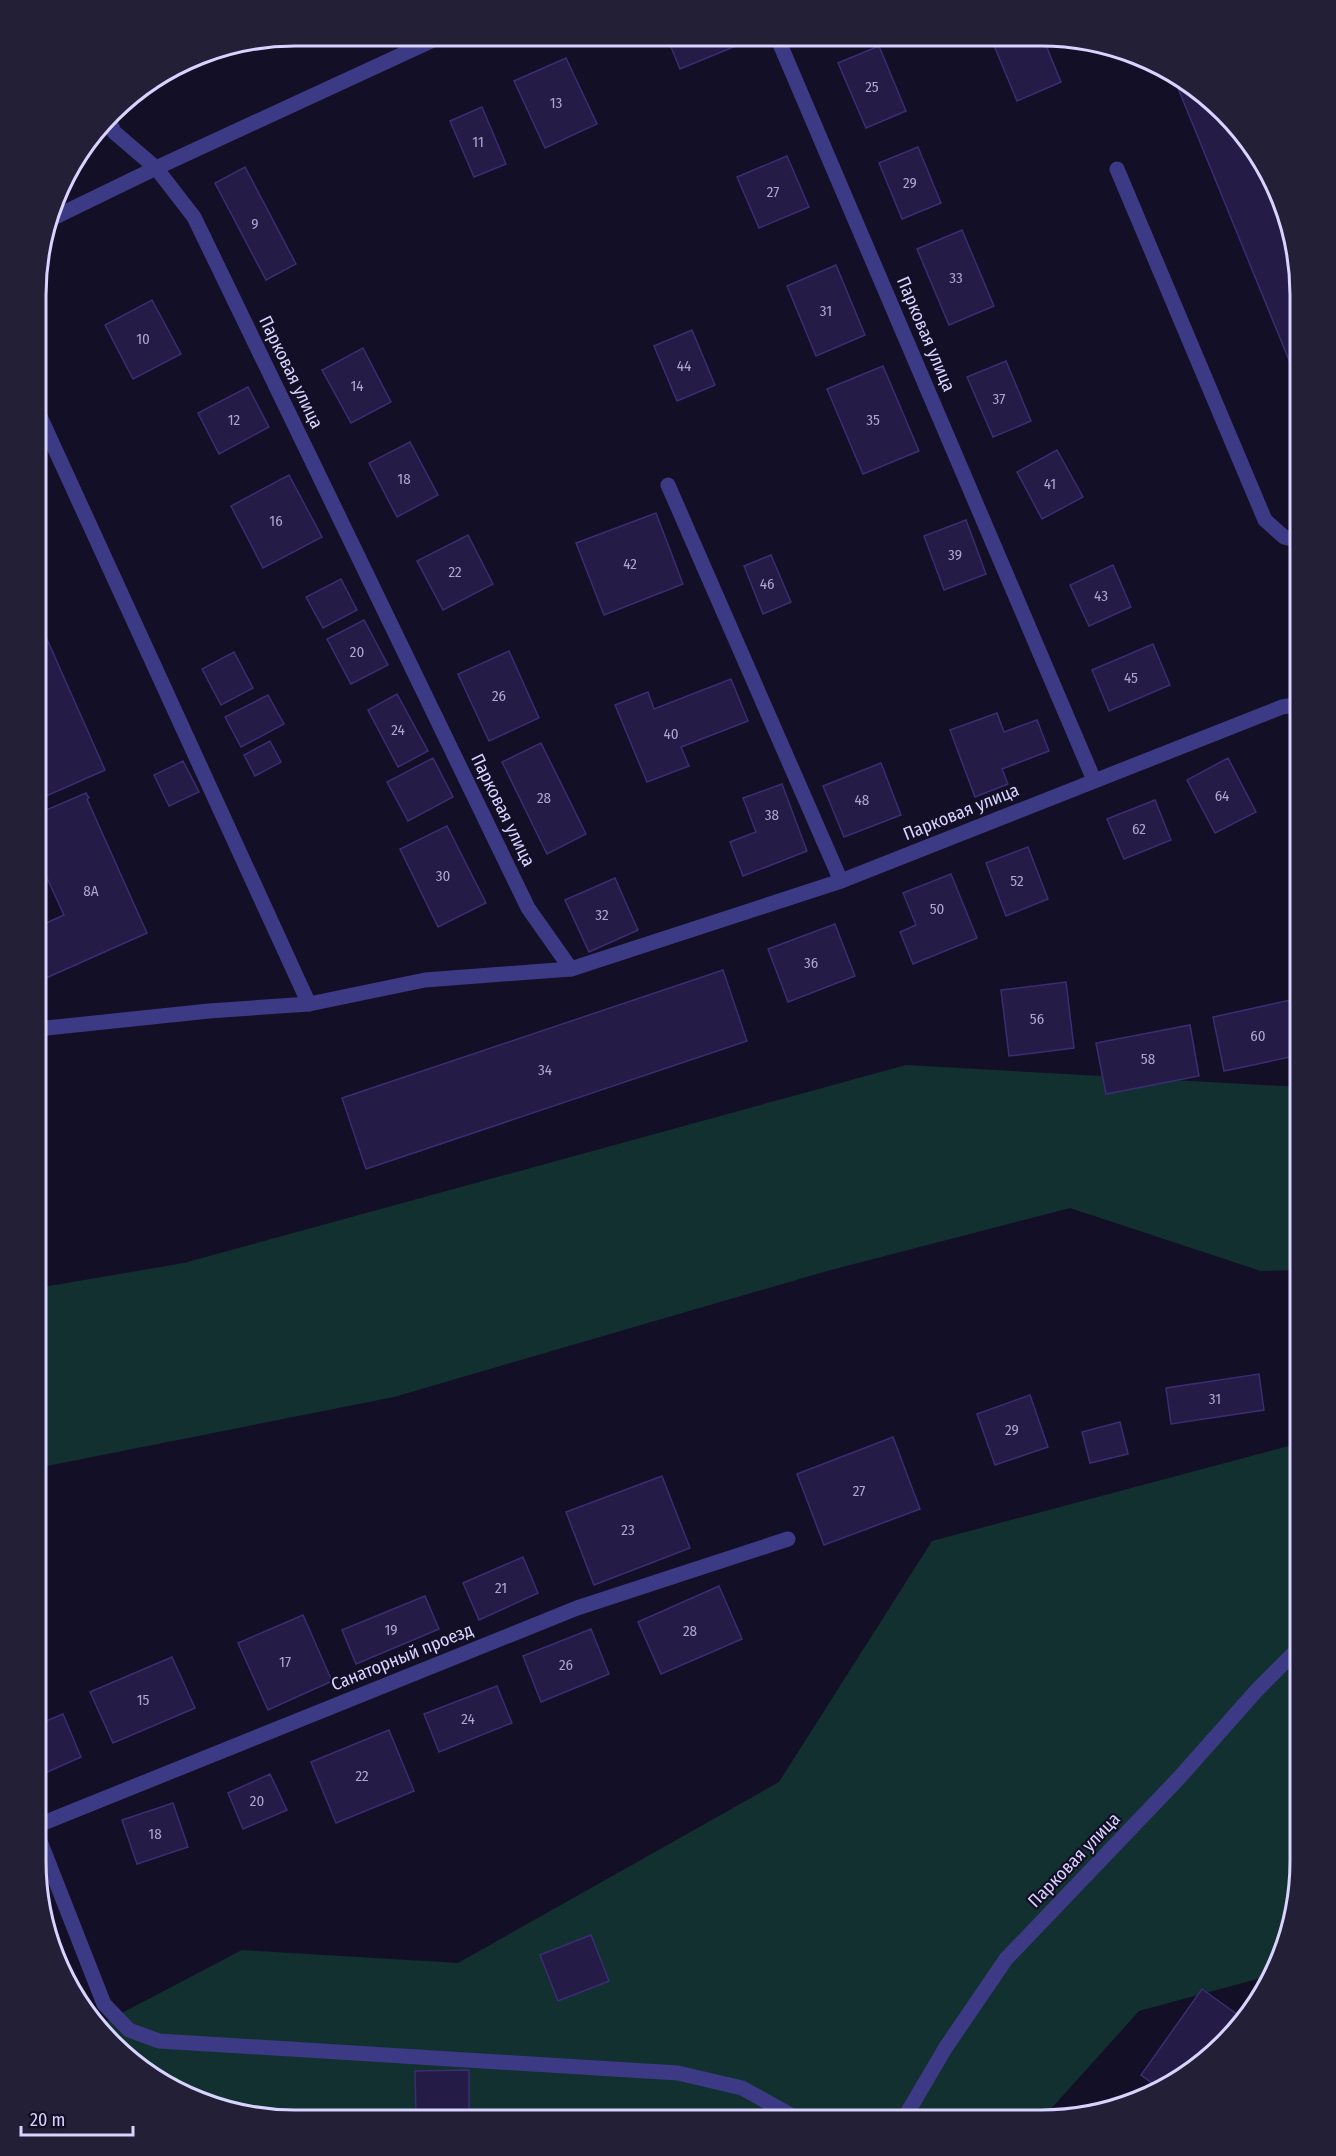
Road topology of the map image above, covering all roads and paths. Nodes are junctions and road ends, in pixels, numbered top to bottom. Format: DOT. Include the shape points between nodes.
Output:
graph roads {
  1 [pos="420,46"];
  2 [pos="781,46"];
  3 [pos="112,127"];
  4 [pos="156,168"];
  5 [pos="1117,169"];
  6 [pos="60,215"];
  7 [pos="46,429"];
  8 [pos="668,485"];
  9 [pos="1290,538"];
  10 [pos="1290,706"];
  11 [pos="1094,780"];
  12 [pos="841,881"];
  13 [pos="571,969"];
  14 [pos="309,1004"];
  15 [pos="46,1028"];
  16 [pos="788,1539"];
  17 [pos="1290,1656"];
  18 [pos="46,1822"];
  19 [pos="46,1856"];
  20 [pos="782,2110"];
  21 [pos="909,2110"];
  1 -- 4 [label="street"];
  2 -- 11 [label="street, Парковая улица"];
  3 -- 4 [label="street, Парковая улица"];
  4 -- 6 [label="street"];
  4 -- 13 [label="street, Парковая улица" via="194,217 528,908"];
  5 -- 9 [label="street" via="1266,520"];
  7 -- 14 [label="street"];
  8 -- 12 [label="street"];
  10 -- 11 [label="street, Парковая улица"];
  11 -- 12 [label="street, Парковая улица"];
  12 -- 13 [label="street, Парковая улица"];
  13 -- 14 [label="street" via="425,980"];
  14 -- 15 [label="street"];
  16 -- 18 [label="street, Санаторный проезд" via="577,1608"];
  17 -- 21 [label="street, Парковая улица" via="1006,1959"];
  19 -- 20 [label="street" via="104,2004 129,2030 159,2041 678,2073 742,2088"];
}
